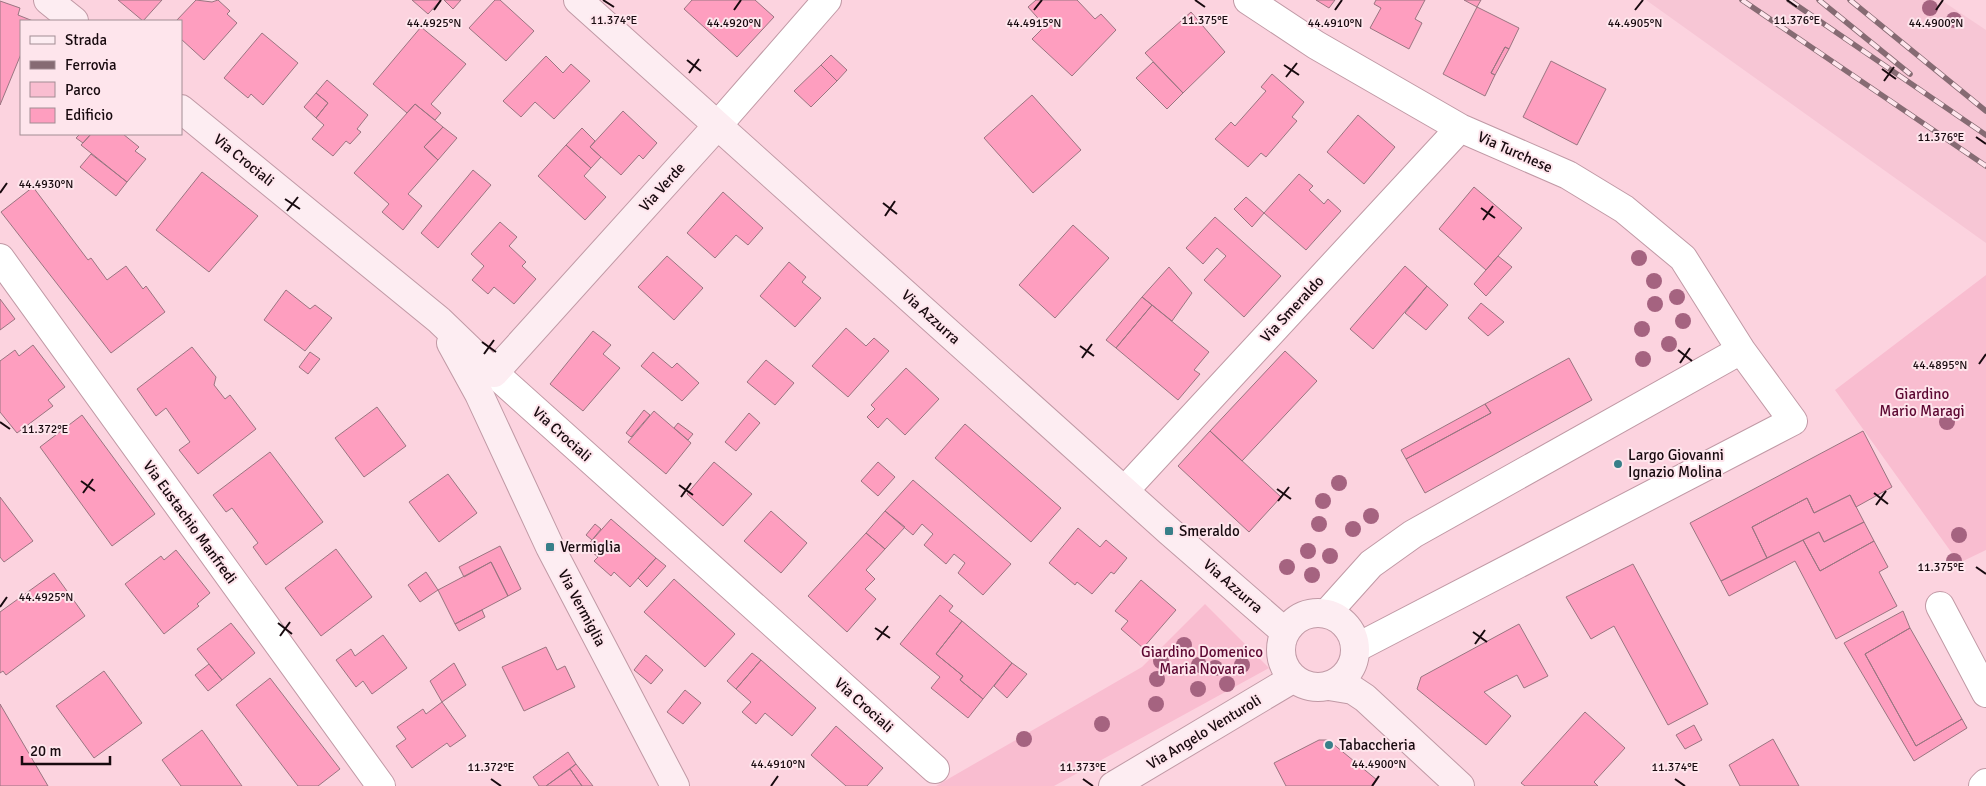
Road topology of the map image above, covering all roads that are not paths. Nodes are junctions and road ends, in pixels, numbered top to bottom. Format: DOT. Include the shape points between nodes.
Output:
graph roads {
  1 [pos="48,0"];
  2 [pos="578,0"];
  3 [pos="827,0"];
  4 [pos="1248,0"];
  5 [pos="73,20"];
  6 [pos="182,110"];
  7 [pos="717,126"];
  8 [pos="1460,128"];
  9 [pos="0,258"];
  10 [pos="439,320"];
  11 [pos="1741,350"];
  12 [pos="494,373"];
  13 [pos="1125,490"];
  14 [pos="1940,606"];
  15 [pos="1327,613"];
  16 [pos="1285,632"];
  17 [pos="1355,654"];
  18 [pos="1294,678"];
  19 [pos="1330,686"];
  20 [pos="1986,693"];
  21 [pos="1364,697"];
  22 [pos="935,769"];
  23 [pos="1986,784"];
  24 [pos="381,786"];
  25 [pos="675,786"];
  26 [pos="1114,786"];
  27 [pos="1460,786"];
  28 [pos="1983,786"];
  1 -- 5 [label="street"];
  2 -- 7 [label="street, Via Azzurra"];
  3 -- 7 [label="street, Via Verde"];
  4 -- 8 [label="street, Via Turchese" via="1316,45"];
  6 -- 10 [label="street, Via Crociali"];
  7 -- 12 [label="street, Via Verde"];
  7 -- 13 [label="street, Via Azzurra"];
  8 -- 11 [label="street, Via Turchese" via="1568,175 1624,208 1683,258"];
  8 -- 13 [label="street, Via Smeraldo"];
  9 -- 24 [label="street, Via Eustachio Manfredi"];
  10 -- 12 [label="street, Via Crociali"];
  10 -- 25 [label="street, Via Vermiglia" via="478,394 550,547"];
  11 -- 15 [label="street" via="1413,534 1371,564"];
  11 -- 17 [label="street" via="1793,421"];
  12 -- 22 [label="street, Via Crociali"];
  13 -- 16 [label="street, Via Azzurra"];
  14 -- 20 [label="street"];
  15 -- 16 [label="street" via="1314,612 1303,616"];
  15 -- 17 [label="street" via="1347,625 1353,636"];
  16 -- 18 [label="street" via="1281,656"];
  17 -- 19 [label="street" via="1349,671"];
  17 -- 21 [label="street" via="1356,680"];
  18 -- 19 [label="street" via="1304,685"];
  18 -- 26 [label="street, Via Angelo Venturoli"];
  19 -- 21 [label="street" via="1353,690"];
  21 -- 27 [label="street"];
  23 -- 28 [label="street"];
}
